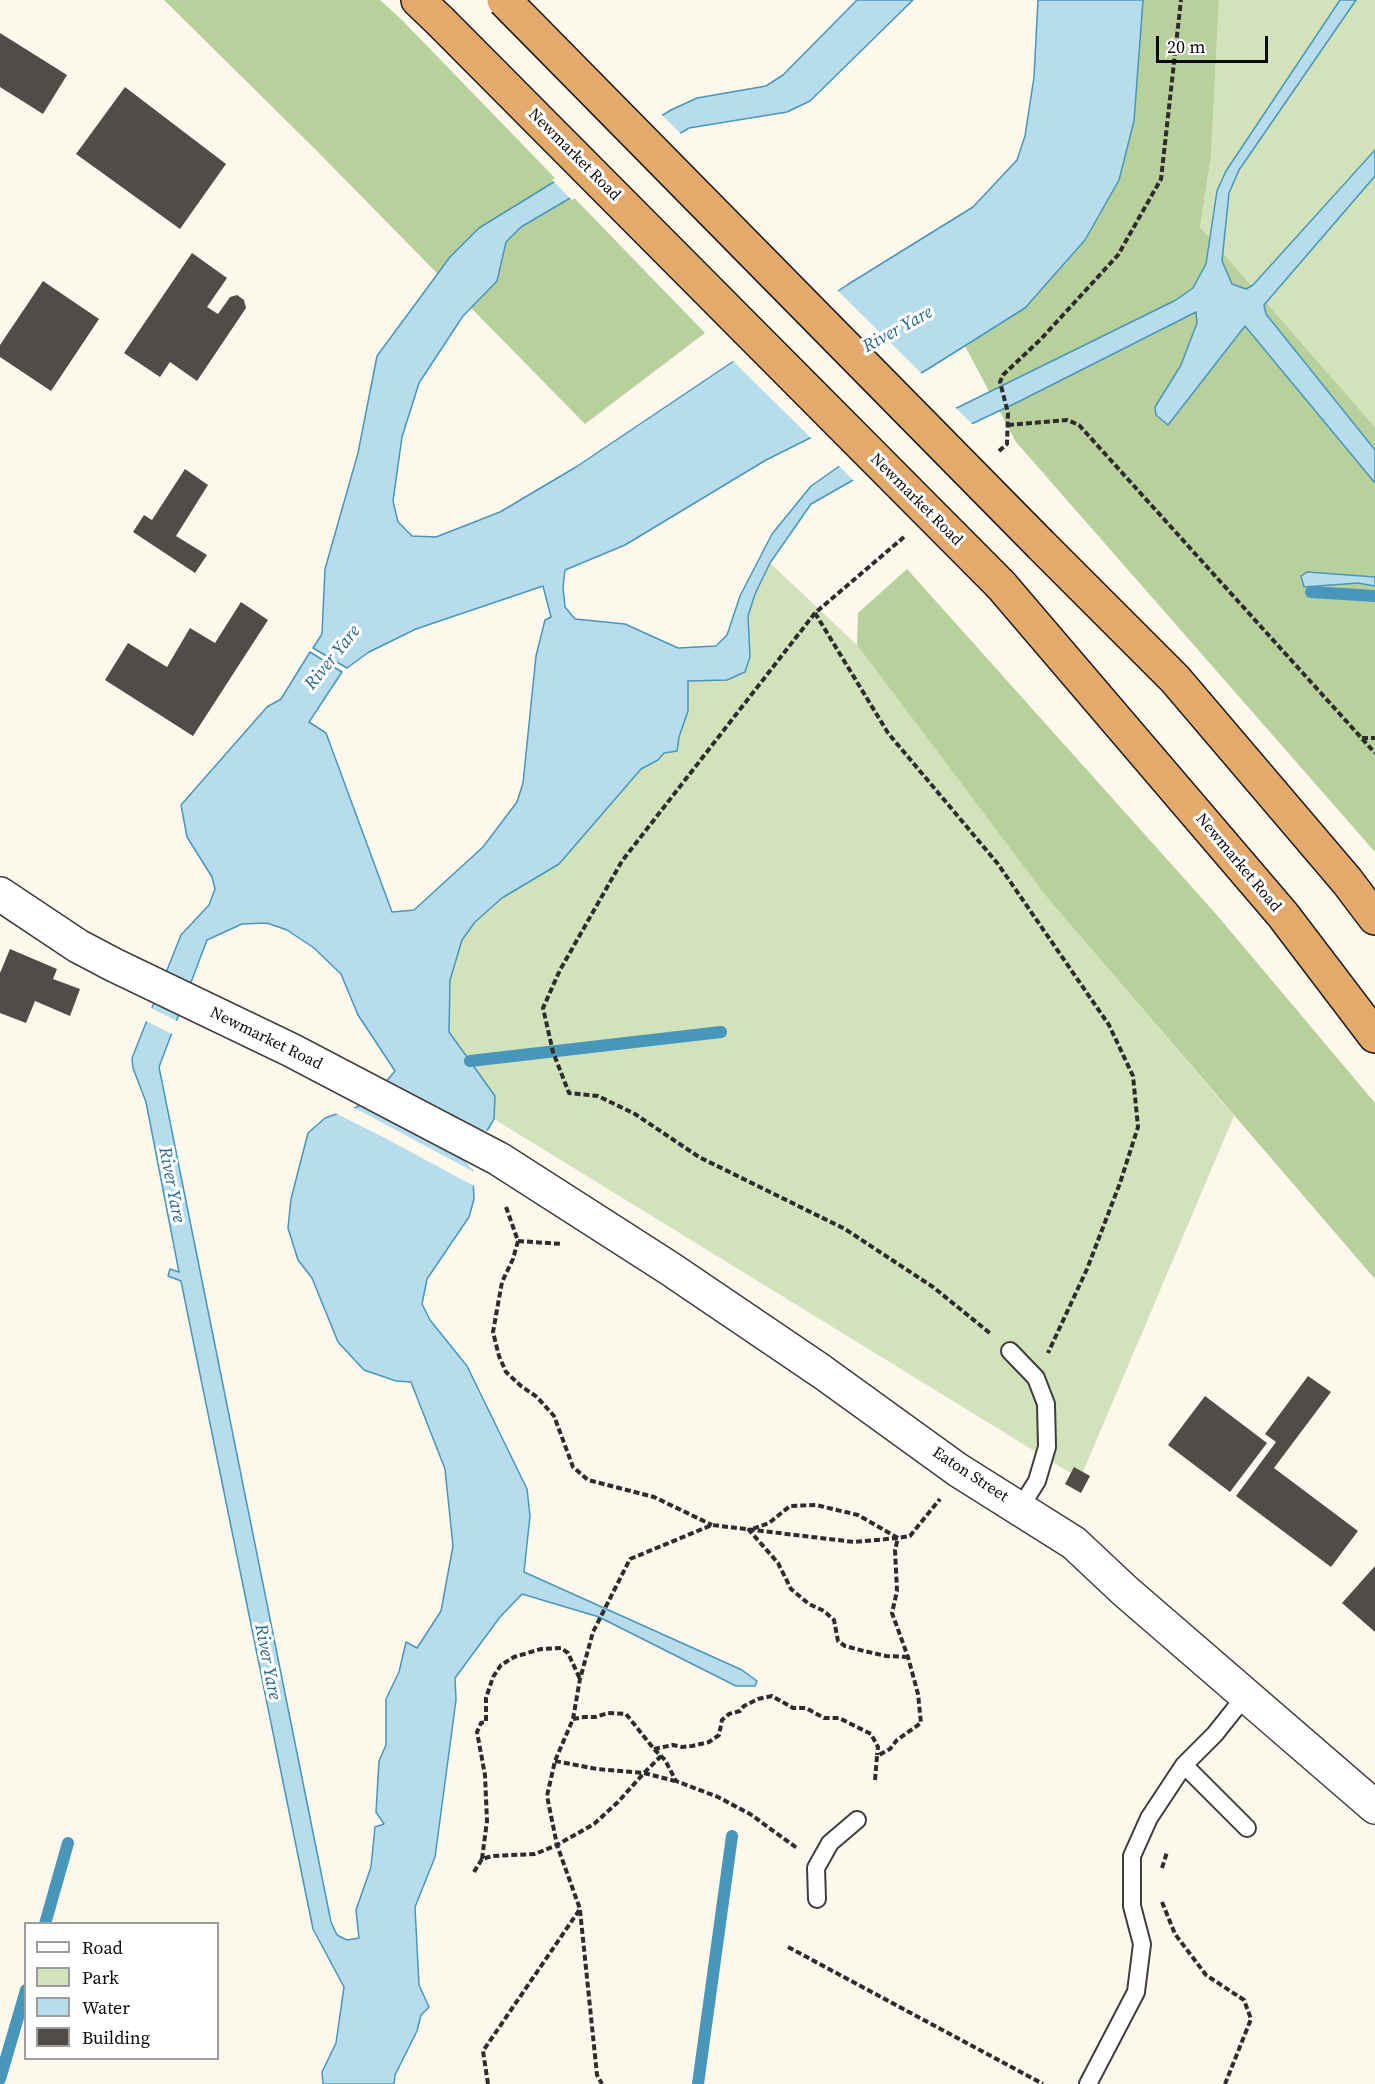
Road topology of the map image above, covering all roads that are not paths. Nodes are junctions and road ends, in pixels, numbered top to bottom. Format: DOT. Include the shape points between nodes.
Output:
graph roads {
  1 [pos="504,0"];
  2 [pos="429,11"];
  3 [pos="0,894"];
  4 [pos="1375,918"];
  5 [pos="1375,1036"];
  6 [pos="534,1182"];
  7 [pos="1010,1351"];
  8 [pos="1020,1508"];
  9 [pos="1246,1695"];
  10 [pos="1184,1765"];
  11 [pos="1375,1807"];
  12 [pos="857,1820"];
  13 [pos="1247,1828"];
  14 [pos="817,1899"];
  15 [pos="1088,2084"];
  1 -- 4 [label="highway, bridge" via="1175,679"];
  2 -- 5 [label="highway, Newmarket Road, bridge" via="1001,585 1283,915"];
  3 -- 6 [label="street, Newmarket Road" via="114,965 452,1133"];
  6 -- 8 [label="street, Eaton Street" via="669,1268 958,1470"];
  7 -- 8 [label="lane" via="1036,1378 1046,1404 1047,1448 1037,1481"];
  8 -- 9 [label="street, Eaton Street" via="1074,1543"];
  9 -- 10 [label="lane"];
  9 -- 11 [label="street, Eaton Street"];
  10 -- 13 [label="lane"];
  10 -- 15 [label="lane" via="1149,1818 1132,1856 1132,1906 1142,1944 1136,1992"];
  12 -- 14 [label="lane" via="830,1843 820,1860 816,1868"];
}
